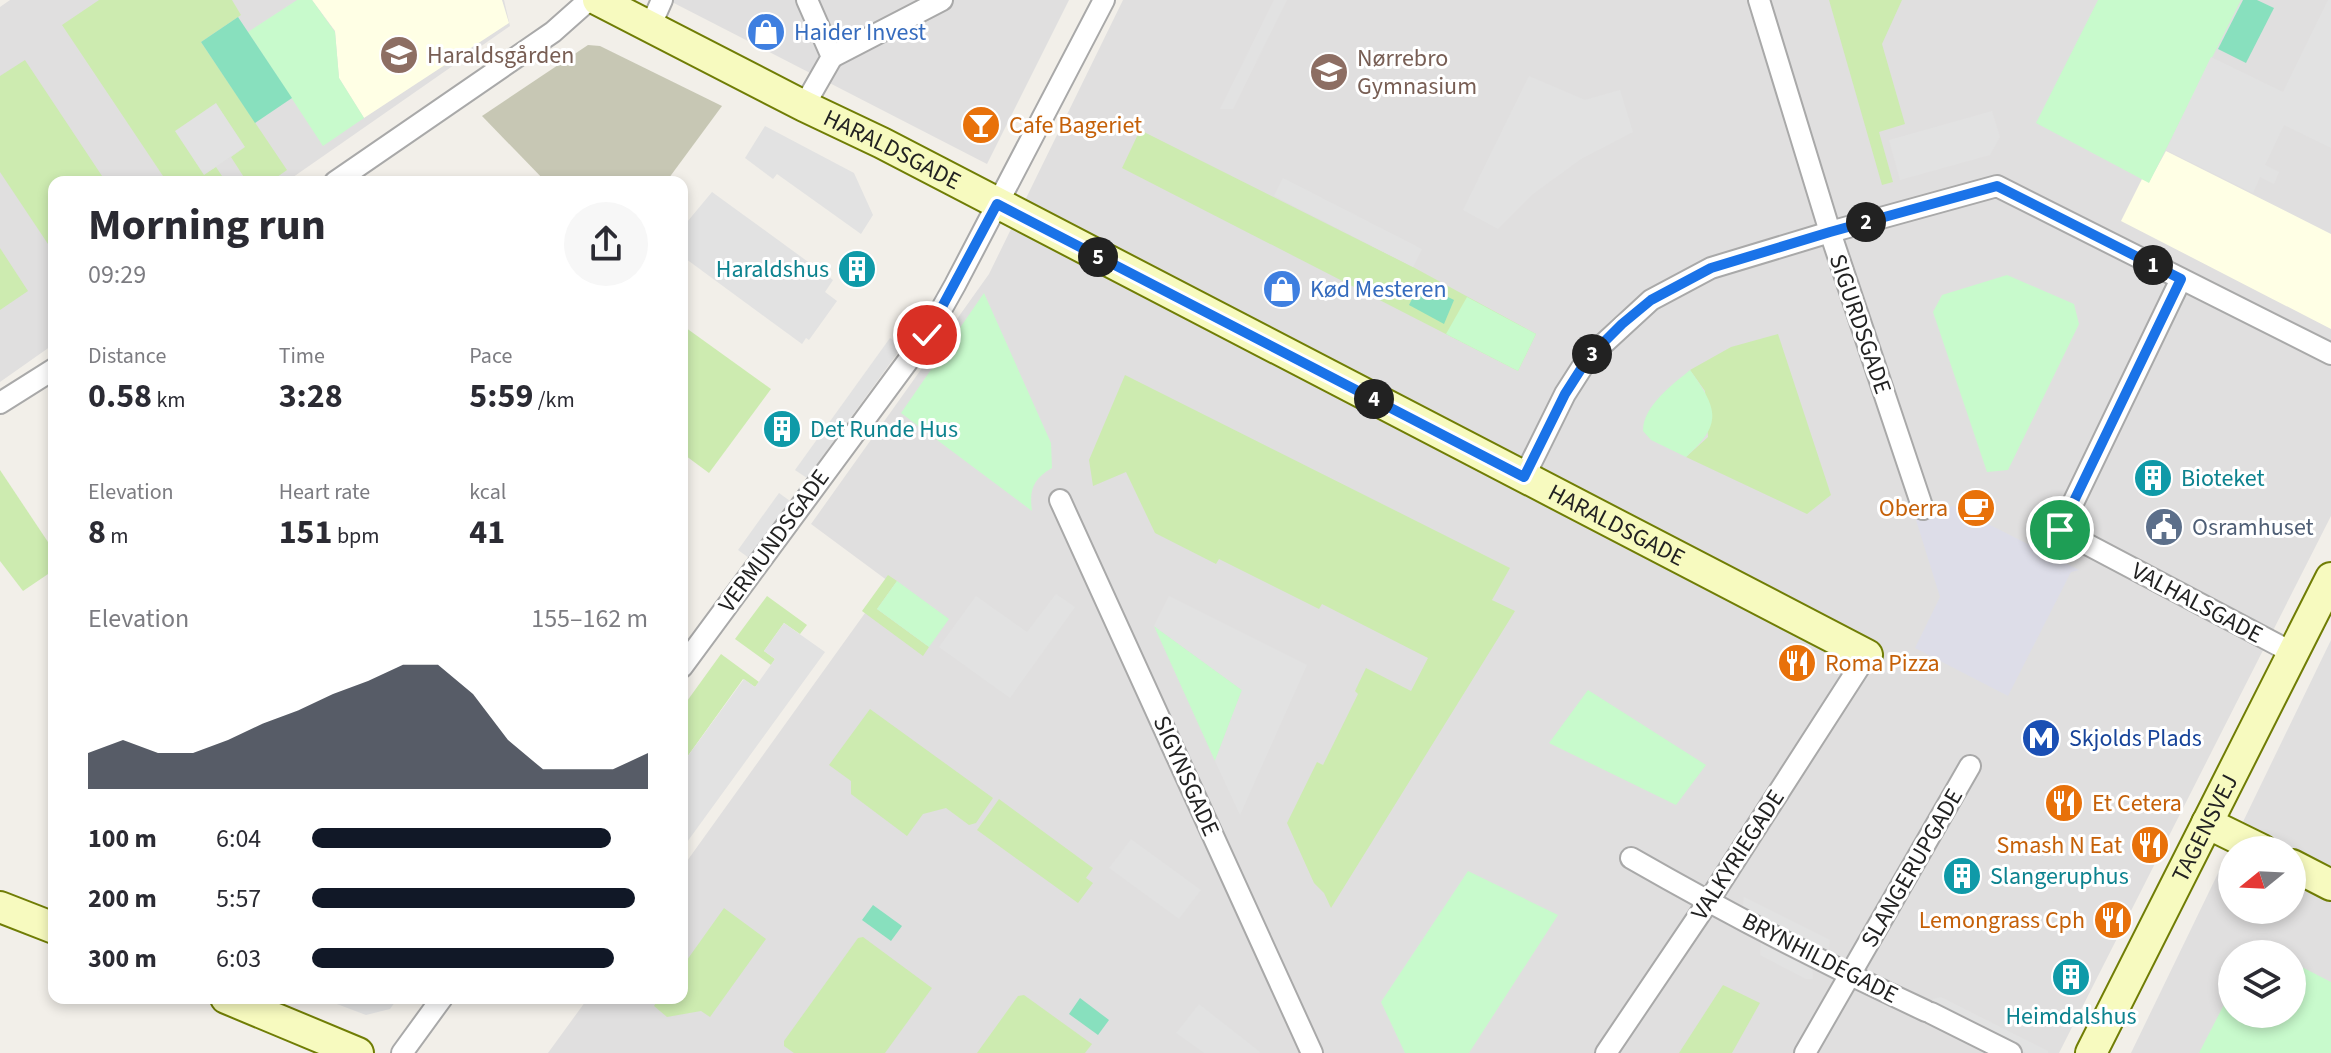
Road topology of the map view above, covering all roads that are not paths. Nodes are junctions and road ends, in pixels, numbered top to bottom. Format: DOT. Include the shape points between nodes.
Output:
graph roads {
  1 [pos="589,0"];
  2 [pos="598,0"];
  3 [pos="807,0"];
  4 [pos="942,0"];
  5 [pos="1104,0"];
  6 [pos="1759,0"];
  7 [pos="656,14"];
  8 [pos="832,57"];
  9 [pos="804,106"];
  10 [pos="344,176"];
  11 [pos="997,204"];
  12 [pos="1830,232"];
  13 [pos="2181,279"];
  14 [pos="2331,354"];
  15 [pos="48,373"];
  16 [pos="0,403"];
  17 [pos="1524,477"];
  18 [pos="1060,500"];
  19 [pos="1923,509"];
  20 [pos="2327,597"];
  21 [pos="2293,653"];
  22 [pos="1867,655"];
  23 [pos="688,659"];
  24 [pos="1970,766"];
  25 [pos="2207,823"];
  26 [pos="2233,836"];
  27 [pos="1631,858"];
  28 [pos="2306,872"];
  29 [pos="2331,885"];
  30 [pos="1708,902"];
  31 [pos="0,907"];
  32 [pos="48,926"];
  33 [pos="1851,976"];
  34 [pos="240,1004"];
  35 [pos="438,1004"];
  36 [pos="358,1053"];
  37 [pos="402,1053"];
  38 [pos="1312,1053"];
  39 [pos="1606,1053"];
  40 [pos="1805,1053"];
  41 [pos="2011,1053"];
  42 [pos="2091,1053"];
  1 -- 10 [label="street" via="553,32"];
  2 -- 7 [label="street, HARALDSGADE"];
  3 -- 8 [label="street"];
  4 -- 8 [label="street"];
  5 -- 11 [label="street, VERMUNDSGADE"];
  6 -- 12 [label="street, SIGURDSGADE"];
  7 -- 9 [label="street, HARALDSGADE"];
  8 -- 9 [label="street"];
  9 -- 11 [label="street, HARALDSGADE"];
  11 -- 17 [label="street, HARALDSGADE"];
  11 -- 23 [label="street, VERMUNDSGADE" via="927,335"];
  12 -- 13 [label="street" via="1997,186"];
  12 -- 17 [label="street" via="1711,268 1651,300 1588,358"];
  12 -- 19 [label="street, SIGURDSGADE"];
  13 -- 14 [label="street"];
  13 -- 21 [label="street, VALHALSGADE" via="2060,530"];
  15 -- 16 [label="street"];
  17 -- 22 [label="street, HARALDSGADE"];
  18 -- 38 [label="street, SIGYNSGADE"];
  20 -- 21 [label="street, TAGENSVEJ"];
  21 -- 25 [label="street, TAGENSVEJ"];
  22 -- 30 [label="street, VALKYRIEGADE"];
  24 -- 33 [label="street, SLANGERUPGADE"];
  25 -- 26 [label="street"];
  25 -- 42 [label="street, TAGENSVEJ"];
  27 -- 30 [label="street, BRYNHILDEGADE"];
  28 -- 29 [label="street"];
  30 -- 33 [label="street, BRYNHILDEGADE"];
  30 -- 39 [label="street, VALKYRIEGADE"];
  31 -- 32 [label="street"];
  33 -- 40 [label="street, SLANGERUPGADE"];
  33 -- 41 [label="street, BRYNHILDEGADE"];
  34 -- 36 [label="street"];
  35 -- 37 [label="street"];
}
